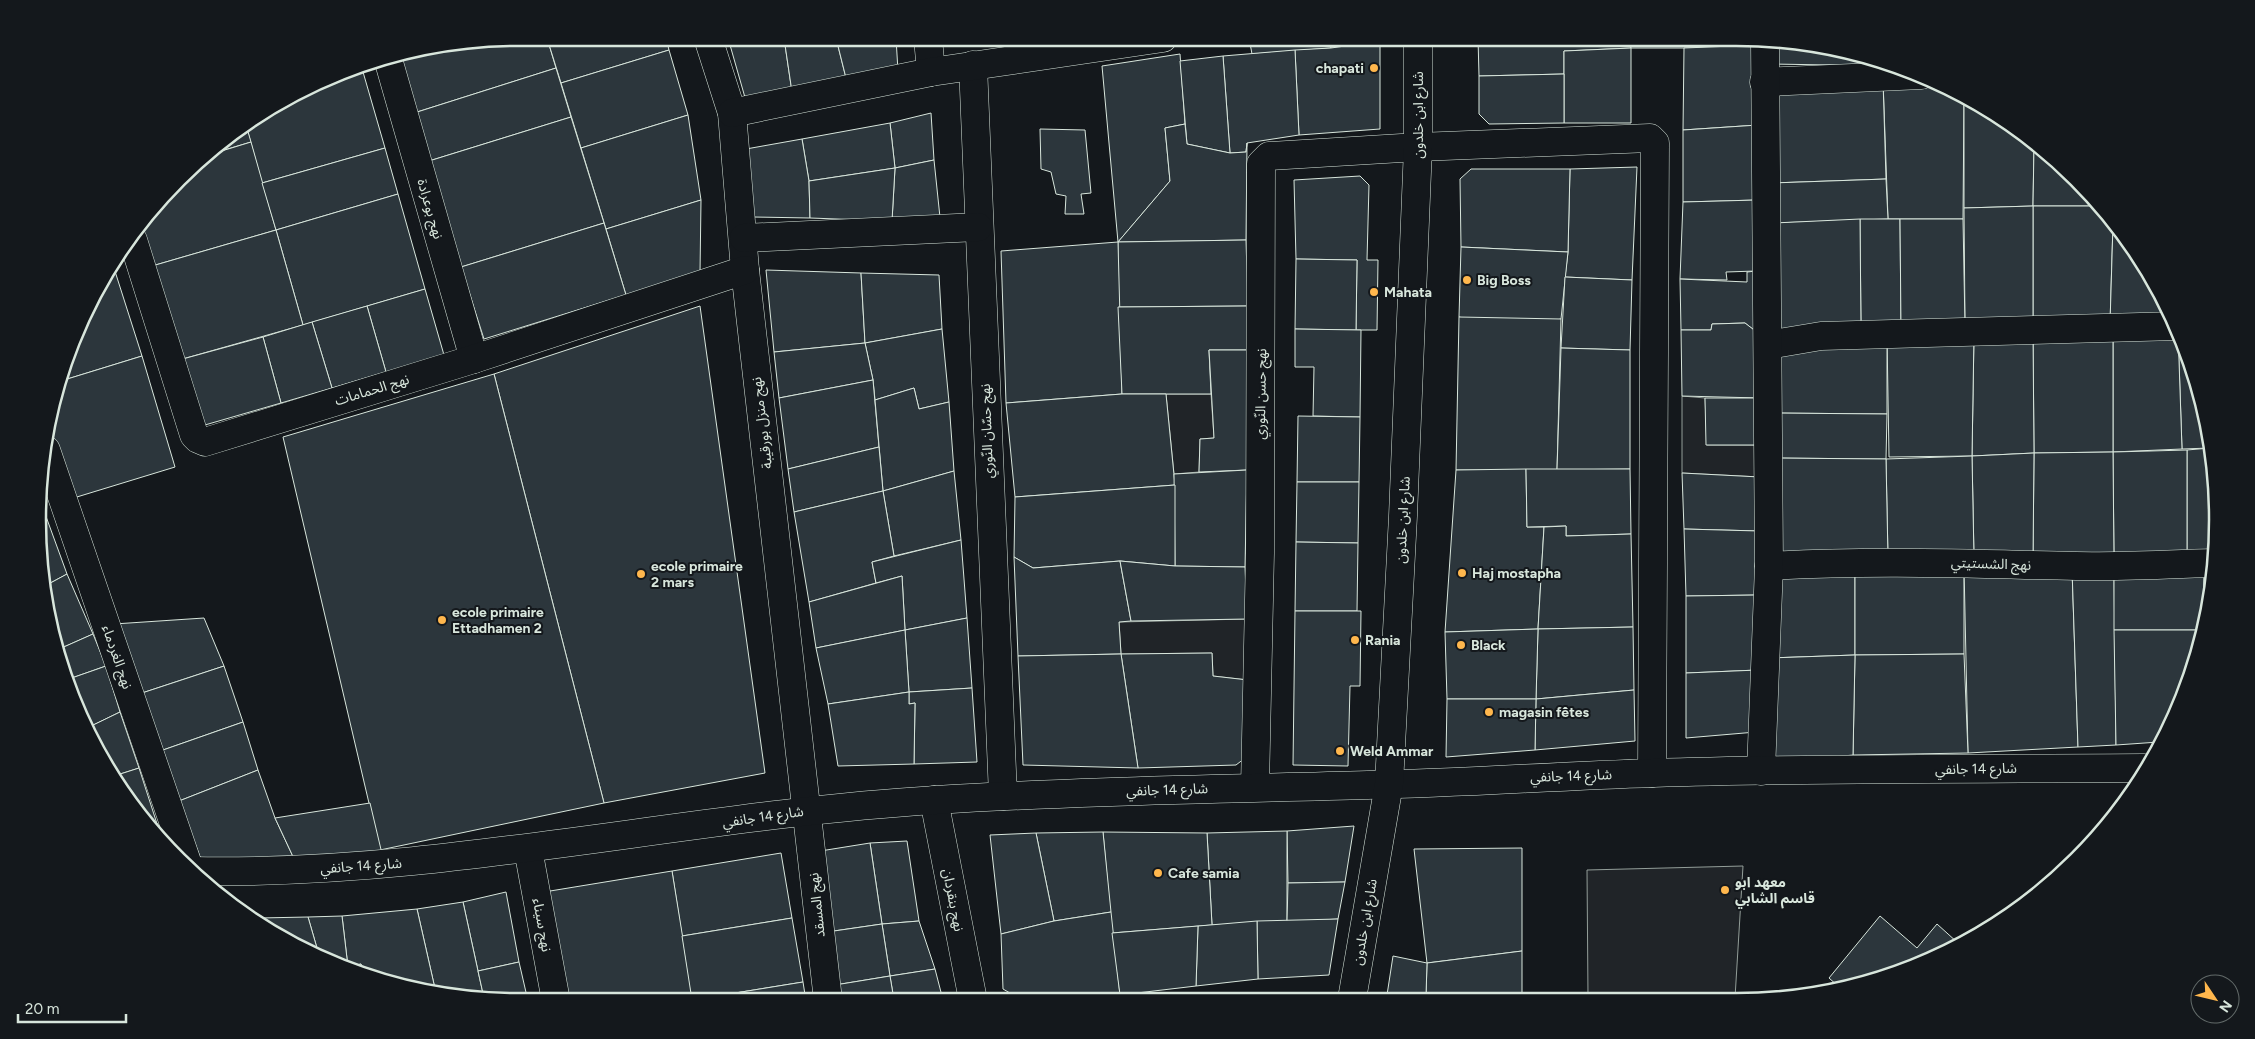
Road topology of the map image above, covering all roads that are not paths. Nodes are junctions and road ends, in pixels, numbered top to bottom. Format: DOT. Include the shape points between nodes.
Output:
graph roads {
  1 [pos="711,46"];
  2 [pos="929,46"];
  3 [pos="1106,46"];
  4 [pos="1418,46"];
  5 [pos="1765,47"];
  6 [pos="390,64"];
  7 [pos="972,65"];
  8 [pos="931,72"];
  9 [pos="1899,75"];
  10 [pos="1764,82"];
  11 [pos="732,113"];
  12 [pos="1418,147"];
  13 [pos="978,227"];
  14 [pos="744,238"];
  15 [pos="134,245"];
  16 [pos="745,270"];
  17 [pos="2168,326"];
  18 [pos="1768,345"];
  19 [pos="474,359"];
  20 [pos="50,461"];
  21 [pos="2207,564"];
  22 [pos="1769,566"];
  23 [pos="2138,768"];
  24 [pos="1761,771"];
  25 [pos="1652,773"];
  26 [pos="1389,784"];
  27 [pos="1255,787"];
  28 [pos="1003,796"];
  29 [pos="934,800"];
  30 [pos="807,810"];
  31 [pos="528,849"];
  32 [pos="184,853"];
  33 [pos="203,871"];
  34 [pos="555,993"];
  35 [pos="827,993"];
  36 [pos="972,993"];
  37 [pos="1353,993"];
  1 -- 11 [label="street, نهج منزل بورقيبة"];
  2 -- 8 [label="street"];
  3 -- 7 [label="street"];
  4 -- 12 [label="street, شارع ابن خلدون"];
  5 -- 10 [label="street"];
  6 -- 19 [label="street, نهج بوعرادة"];
  7 -- 8 [label="street"];
  7 -- 13 [label="street, نهج حسّان النّوري"];
  8 -- 11 [label="street"];
  9 -- 10 [label="street"];
  10 -- 18 [label="street"];
  11 -- 14 [label="street, نهج منزل بورقيبة"];
  12 -- 25 [label="street, نهج حسن النّوري" via="1650,138 1655,143"];
  12 -- 26 [label="street, شارع ابن خلدون"];
  12 -- 27 [label="street, نهج حسن النّوري" via="1269,156 1261,164 1260,533"];
  13 -- 14 [label="street"];
  13 -- 28 [label="street, نهج حسّان النّوري"];
  14 -- 16 [label="street, نهج منزل بورقيبة"];
  15 -- 19 [label="street, نهج الحمامات" via="194,435 205,442"];
  16 -- 19 [label="street, نهج الحمامات"];
  16 -- 30 [label="street, نهج منزل بورقيبة"];
  17 -- 18 [label="street" via="1821,336"];
  18 -- 22 [label="street"];
  20 -- 32 [label="street, نهج الغردماء"];
  21 -- 22 [label="street, نهج الشستيتي" via="2078,566 1919,562"];
  22 -- 24 [label="street"];
  23 -- 24 [label="street, شارع 14 جانفي"];
  24 -- 25 [label="street, شارع 14 جانفي"];
  25 -- 26 [label="street, شارع 14 جانفي"];
  26 -- 27 [label="street, شارع 14 جانفي"];
  26 -- 37 [label="street, شارع ابن خلدون"];
  27 -- 28 [label="street, شارع 14 جانفي"];
  28 -- 29 [label="street, شارع 14 جانفي"];
  29 -- 30 [label="street, شارع 14 جانفي"];
  29 -- 36 [label="street, نهج بنقردان"];
  30 -- 31 [label="street, شارع 14 جانفي"];
  30 -- 35 [label="street, نهج المسقد"];
  31 -- 33 [label="street, شارع 14 جانفي" via="421,862"];
  31 -- 34 [label="street, نهج سيناء"];
}
